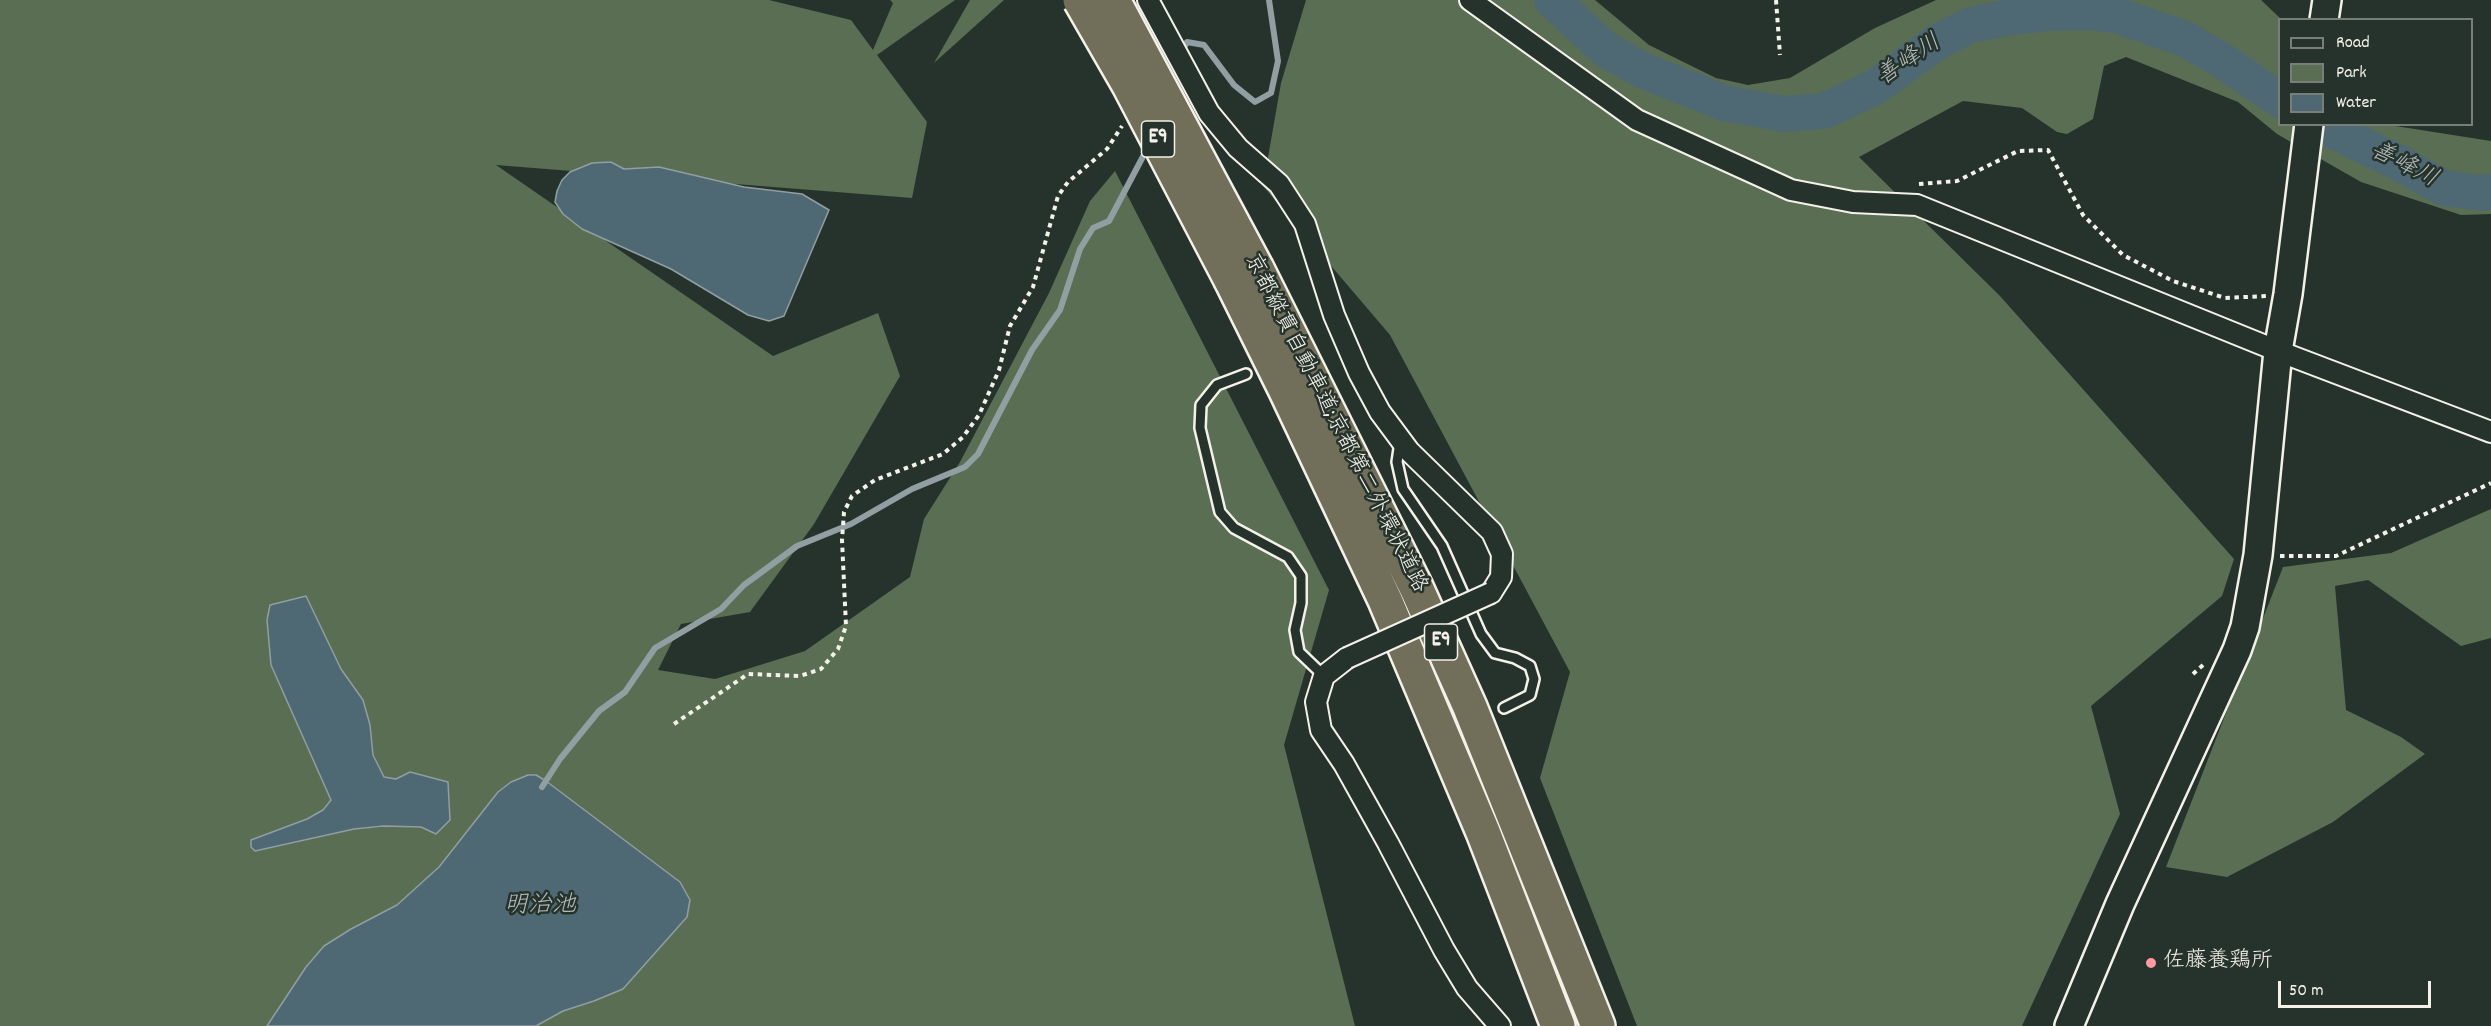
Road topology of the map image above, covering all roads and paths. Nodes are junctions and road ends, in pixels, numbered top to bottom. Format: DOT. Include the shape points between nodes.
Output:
graph roads {
  1 [pos="1080,0"];
  2 [pos="1113,0"];
  3 [pos="1148,0"];
  4 [pos="1470,0"];
  5 [pos="1776,0"];
  6 [pos="2327,0"];
  7 [pos="2324,18"];
  8 [pos="1780,56"];
  9 [pos="1125,118"];
  10 [pos="2307,137"];
  11 [pos="1911,185"];
  12 [pos="1244,274"];
  13 [pos="2288,294"];
  14 [pos="2278,351"];
  15 [pos="1246,374"];
  16 [pos="2491,432"];
  17 [pos="1401,440"];
  18 [pos="2491,483"];
  19 [pos="2258,555"];
  20 [pos="1324,676"];
  21 [pos="1504,708"];
  22 [pos="674,724"];
  23 [pos="1500,1026"];
  24 [pos="1558,1026"];
  25 [pos="1599,1026"];
  26 [pos="2069,1026"];
  1 -- 12 [label="highway, 京都縦貫自動車道;京都第二外環状道路 / E9, bridge"];
  2 -- 12 [label="highway, 京都縦貫自動車道;京都第二外環状道路 / E9, bridge"];
  3 -- 17 [label="street" via="1209,113 1238,148 1280,184 1305,224 1334,315 1359,373"];
  4 -- 14 [label="street" via="1637,120 1791,190 1853,202 1917,205"];
  5 -- 8 [label="path"];
  6 -- 7 [label="street"];
  9 -- 22 [label="path" via="1107,149 1068,182 1058,196 1033,286 1010,326 999,370 979,416 943,454 875,480 852,496 844,512 846,626 838,649 821,669 800,676 748,674"];
  10 -- 13 [label="street"];
  11 -- 13 [label="path" via="1957,181 2018,151 2048,150 2083,215 2123,255 2173,281 2225,298"];
  12 -- 24 [label="highway, 京都縦貫自動車道;京都第二外環状道路 / E9" via="1297,412 1385,600 1483,832"];
  12 -- 25 [label="highway, 京都縦貫自動車道;京都第二外環状道路 / E9" via="1371,494 1426,609 1470,707"];
  13 -- 14 [label="street"];
  14 -- 16 [label="street"];
  14 -- 19 [label="street"];
  15 -- 20 [label="lane" via="1217,385 1201,405 1200,428 1221,512 1234,528 1288,557 1301,576 1295,630 1299,652"];
  17 -- 20 [label="street, bridge" via="1492,532 1502,554 1501,577 1491,593 1347,658"];
  17 -- 21 [label="lane" via="1397,462 1403,489 1442,546 1481,634 1495,653 1530,666 1534,679 1530,695"];
  18 -- 19 [label="path" via="2336,556"];
  19 -- 26 [label="street" via="2251,601 2237,650 2120,904"];
  20 -- 23 [label="street" via="1316,702 1321,730 1344,764 1444,950 1467,988"];
}
